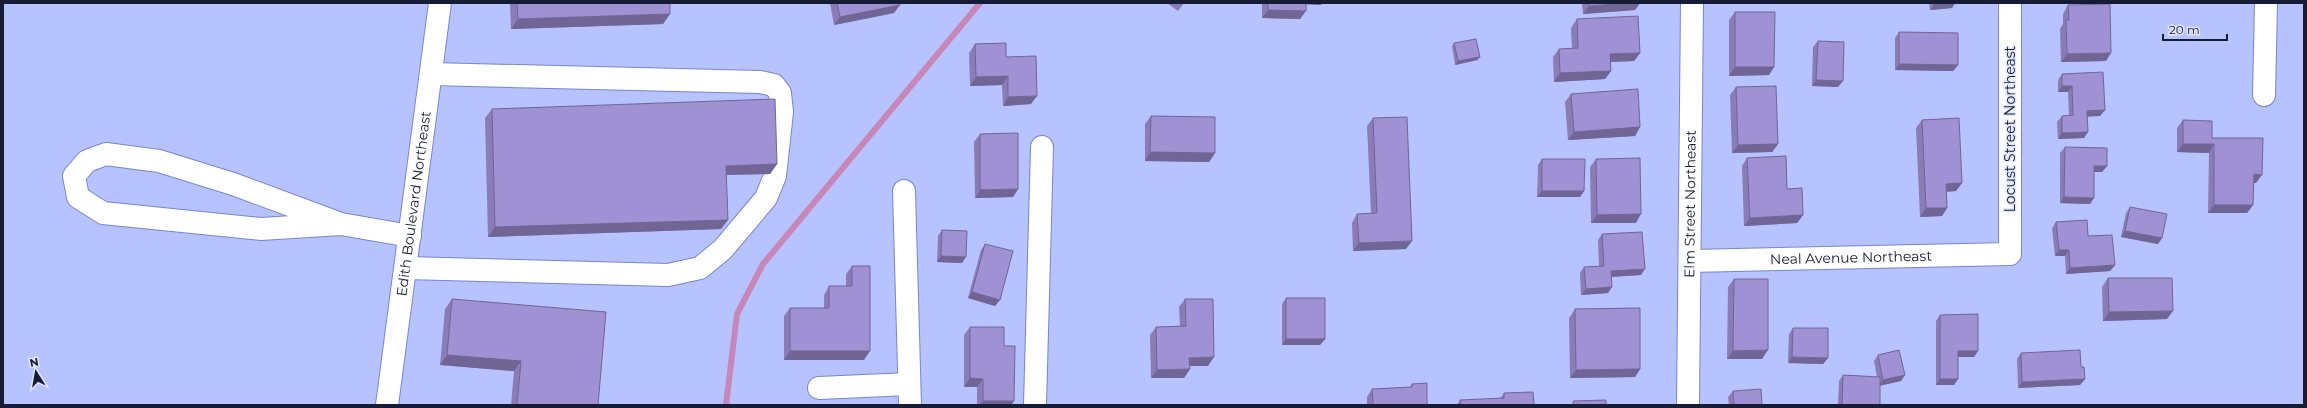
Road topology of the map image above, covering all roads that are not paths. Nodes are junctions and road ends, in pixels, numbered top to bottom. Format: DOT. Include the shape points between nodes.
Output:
graph roads {
  1 [pos="440,3"];
  2 [pos="1692,3"];
  3 [pos="2010,3"];
  4 [pos="2266,3"];
  5 [pos="431,74"];
  6 [pos="2264,95"];
  7 [pos="1042,147"];
  8 [pos="904,191"];
  9 [pos="341,224"];
  10 [pos="410,236"];
  11 [pos="2010,254"];
  12 [pos="1691,261"];
  13 [pos="406,268"];
  14 [pos="819,388"];
  15 [pos="909,395"];
  16 [pos="388,405"];
  17 [pos="1035,405"];
  18 [pos="1688,405"];
  1 -- 5 [label="street, Edith Boulevard Northeast"];
  2 -- 12 [label="street, Elm Street Northeast"];
  3 -- 11 [label="street, Locust Street Northeast"];
  4 -- 6 [label="street"];
  5 -- 10 [label="street, Edith Boulevard Northeast"];
  5 -- 13 [label="street" via="760,82 774,85 780,93 782,112 775,176 766,198 723,249 700,268 668,275"];
  7 -- 17 [label="street"];
  8 -- 15 [label="street"];
  9 -- 9 [label="street" via="233,184 159,161 106,154 87,161 74,176 78,197 103,213 261,229"];
  9 -- 10 [label="street"];
  10 -- 13 [label="street, Edith Boulevard Northeast"];
  11 -- 12 [label="street, Neal Avenue Northeast"];
  12 -- 18 [label="street, Elm Street Northeast"];
  13 -- 16 [label="street, Edith Boulevard Northeast"];
  14 -- 15 [label="street"];
}
